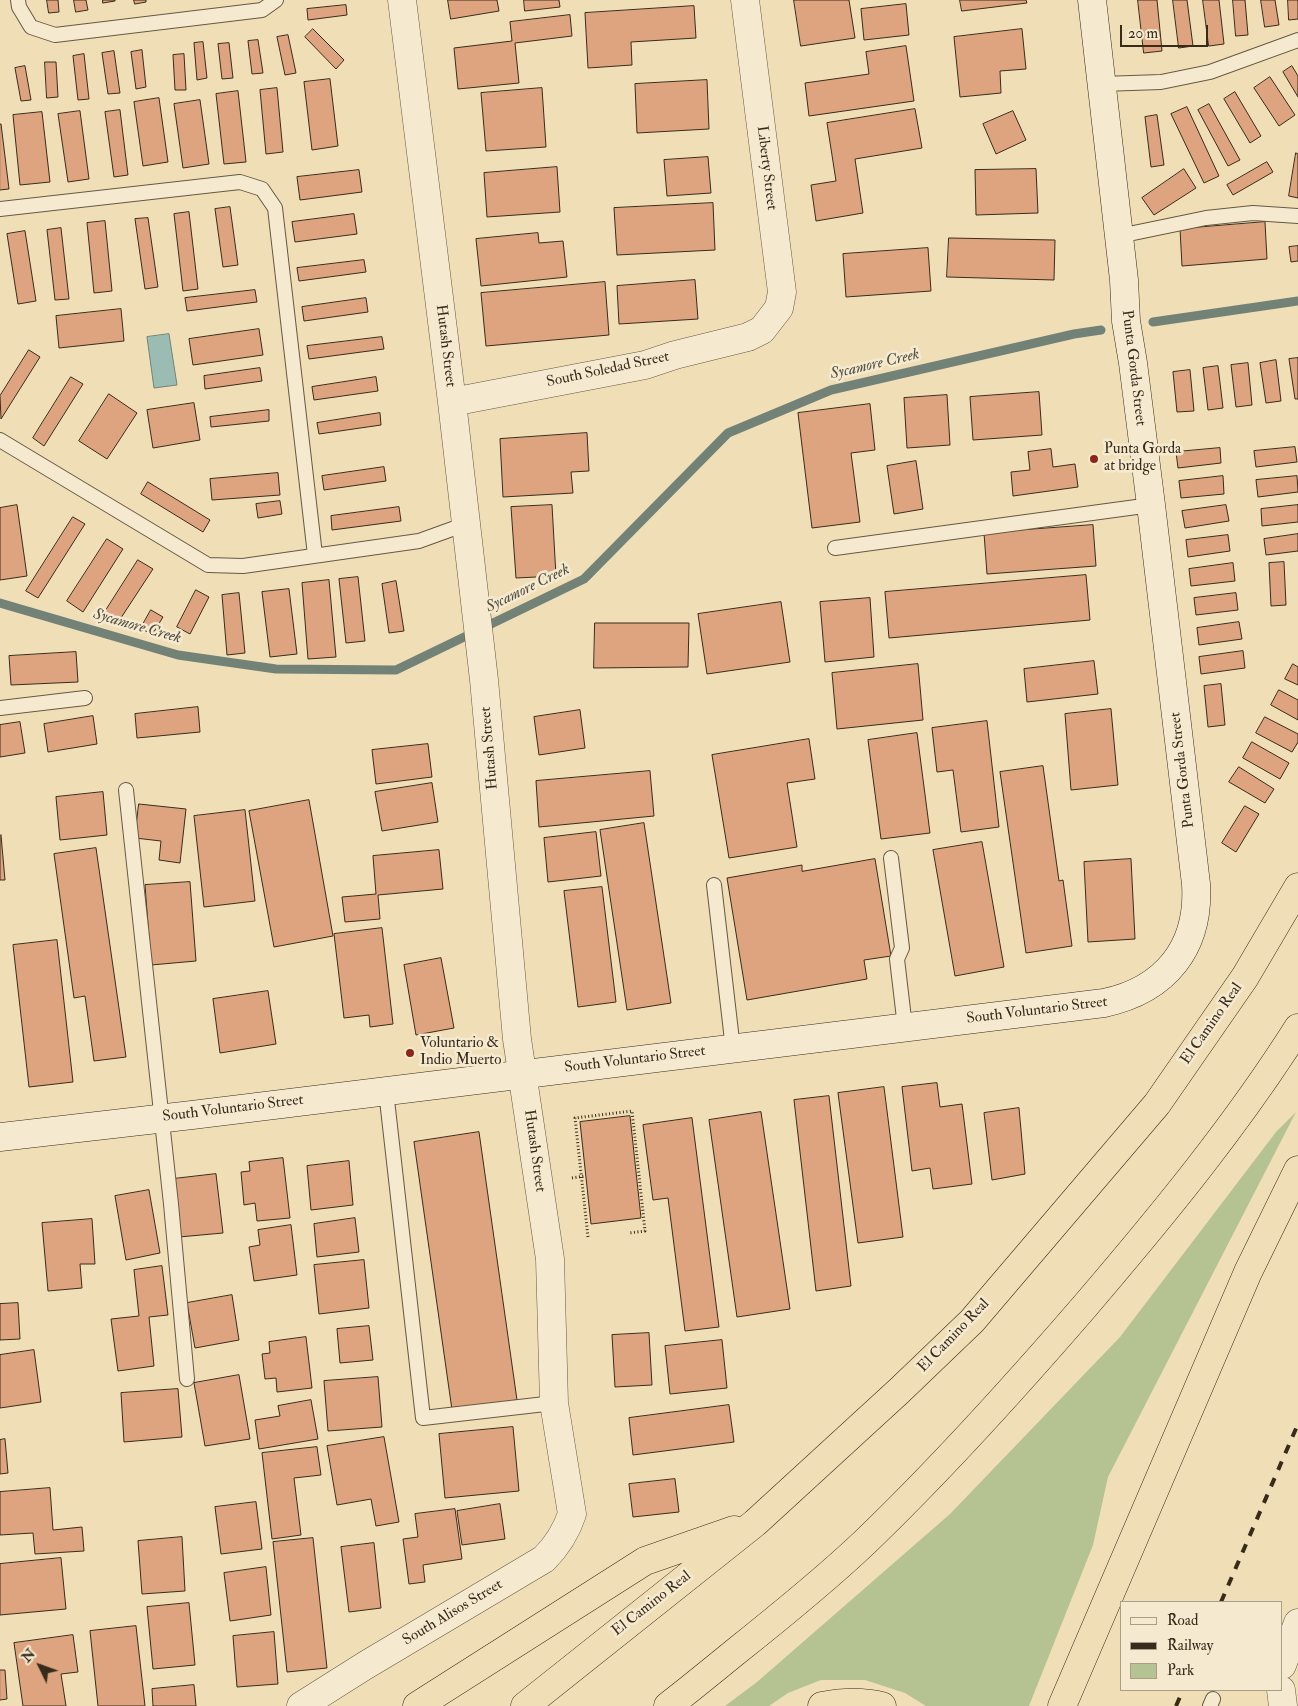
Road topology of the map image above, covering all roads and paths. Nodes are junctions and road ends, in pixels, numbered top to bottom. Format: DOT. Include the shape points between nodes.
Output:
graph roads {
  1 [pos="18,0"];
  2 [pos="276,0"];
  3 [pos="402,0"];
  4 [pos="745,0"];
  5 [pos="1092,0"];
  6 [pos="1298,40"];
  7 [pos="1102,84"];
  8 [pos="0,209"];
  9 [pos="1298,216"];
  10 [pos="1119,236"];
  11 [pos="762,330"];
  12 [pos="452,402"];
  13 [pos="0,440"];
  14 [pos="1151,505"];
  15 [pos="466,524"];
  16 [pos="835,548"];
  17 [pos="315,555"];
  18 [pos="85,698"];
  19 [pos="0,708"];
  20 [pos="126,790"];
  21 [pos="891,858"];
  22 [pos="714,884"];
  23 [pos="1196,884"];
  24 [pos="1298,887"];
  25 [pos="905,1027"];
  26 [pos="1298,1028"];
  27 [pos="733,1049"];
  28 [pos="523,1075"];
  29 [pos="386,1091"];
  30 [pos="162,1118"];
  31 [pos="0,1136"];
  32 [pos="1298,1170"];
  33 [pos="583,1176"];
  34 [pos="572,1178"];
  35 [pos="629,1233"];
  36 [pos="588,1237"];
  37 [pos="187,1379"];
  38 [pos="554,1403"];
  39 [pos="569,1496"];
  40 [pos="754,1523"];
  41 [pos="1298,1623"];
  42 [pos="1283,1662"];
  43 [pos="1298,1671"];
  44 [pos="1283,1673"];
  45 [pos="1281,1691"];
  46 [pos="301,1706"];
  47 [pos="417,1706"];
  48 [pos="525,1706"];
  49 [pos="668,1706"];
  50 [pos="822,1706"];
  51 [pos="882,1706"];
  52 [pos="1062,1706"];
  53 [pos="1283,1706"];
  1 -- 2 [label="lane" via="31,26 55,35 262,10"];
  3 -- 12 [label="street, Hutash Street"];
  4 -- 11 [label="street, Liberty Street" via="782,292 779,308"];
  5 -- 7 [label="street, Punta Gorda Street"];
  6 -- 7 [label="lane" via="1210,72 1161,82"];
  7 -- 10 [label="street, Punta Gorda Street"];
  8 -- 17 [label="lane" via="240,182 262,189 275,208"];
  9 -- 10 [label="lane" via="1253,213 1206,218"];
  10 -- 14 [label="street, Punta Gorda Street" via="1126,321"];
  11 -- 12 [label="street, South Soledad Street" via="748,337 646,365"];
  12 -- 15 [label="street, Hutash Street"];
  13 -- 17 [label="lane" via="208,565 244,566"];
  14 -- 16 [label="lane"];
  14 -- 23 [label="street, Punta Gorda Street"];
  15 -- 17 [label="lane" via="419,541"];
  15 -- 28 [label="street, Hutash Street"];
  18 -- 19 [label="lane"];
  20 -- 30 [label="lane"];
  21 -- 25 [label="lane" via="902,948 897,959"];
  22 -- 27 [label="lane"];
  23 -- 25 [label="street, South Voluntario Street" via="1196,917 1184,949 1164,975 1136,994 1104,1003"];
  24 -- 40 [label="highway, El Camino Real" via="1245,977 1157,1104 1025,1260 952,1341"];
  25 -- 27 [label="street, South Voluntario Street"];
  26 -- 49 [label="highway" via="1202,1163 1136,1247 998,1405 864,1543 777,1619"];
  27 -- 28 [label="street, South Voluntario Street"];
  28 -- 29 [label="street, South Voluntario Street"];
  28 -- 38 [label="street, Hutash Street" via="550,1259"];
  29 -- 30 [label="street, South Voluntario Street"];
  29 -- 38 [label="lane" via="423,1418"];
  30 -- 31 [label="street, South Voluntario Street"];
  30 -- 37 [label="lane"];
  32 -- 52 [label="highway" via="1248,1272"];
  33 -- 34 [label="path"];
  33 -- 35 [label="path" via="574,1118 632,1111 645,1231"];
  33 -- 36 [label="path"];
  38 -- 39 [label="street, Hutash Street"];
  39 -- 46 [label="street, South Alisos Street" via="572,1514 567,1529 544,1559"];
  40 -- 47 [label="highway" via="645,1561"];
  40 -- 48 [label="highway, El Camino Real"];
  41 -- 42 [label="street"];
  43 -- 44 [label="street"];
  45 -- 53 [label="street"];
  50 -- 51 [label="highway" via="841,1702 867,1702"];
}
